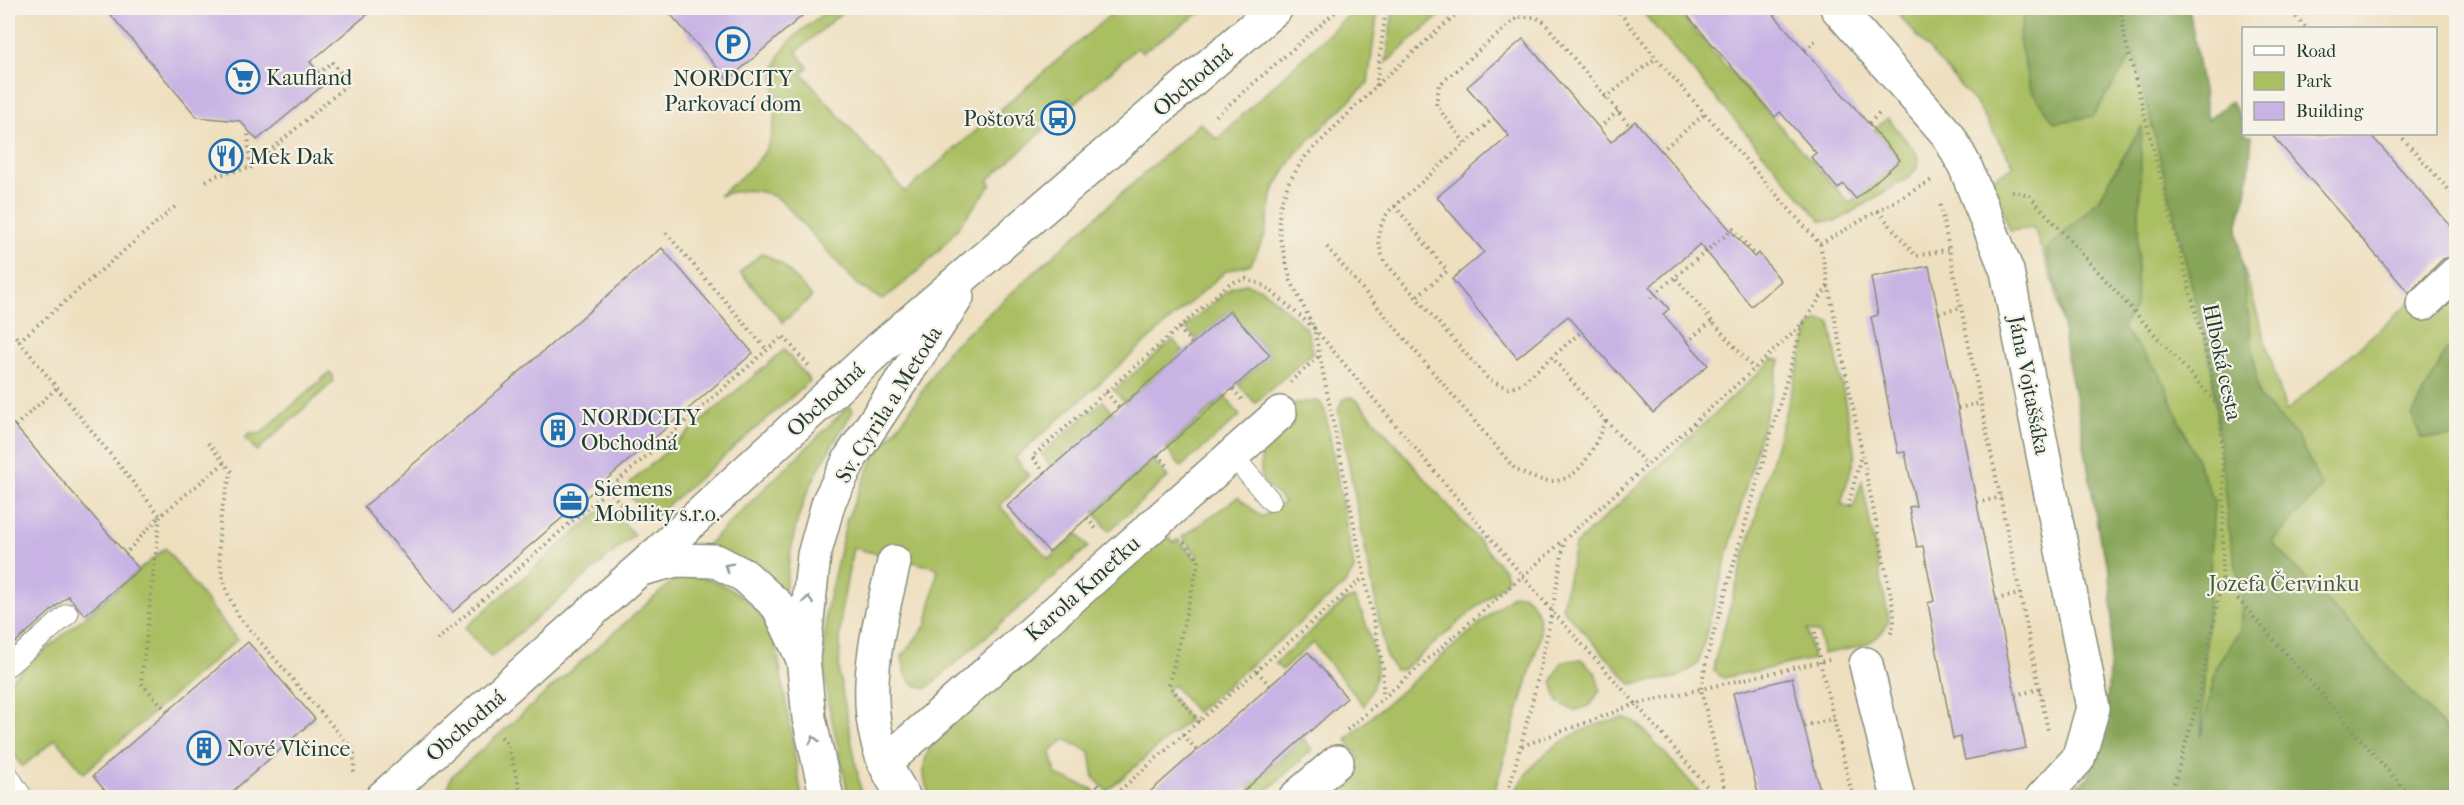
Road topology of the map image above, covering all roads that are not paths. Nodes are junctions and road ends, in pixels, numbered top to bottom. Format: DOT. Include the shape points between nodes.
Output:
graph roads {
  1 [pos="1276,8"];
  2 [pos="1829,21"];
  3 [pos="978,265"];
  4 [pos="2457,273"];
  5 [pos="2422,304"];
  6 [pos="1280,413"];
  7 [pos="1233,456"];
  8 [pos="1271,501"];
  9 [pos="650,560"];
  10 [pos="894,562"];
  11 [pos="68,614"];
  12 [pos="1863,655"];
  13 [pos="803,658"];
  14 [pos="8,666"];
  15 [pos="1339,748"];
  16 [pos="885,763"];
  17 [pos="420,765"];
  18 [pos="8,775"];
  19 [pos="2048,791"];
  20 [pos="1301,796"];
  21 [pos="23,798"];
  22 [pos="381,798"];
  23 [pos="420,798"];
  24 [pos="827,798"];
  25 [pos="904,798"];
  26 [pos="1898,798"];
  1 -- 3 [label="street, Obchodná"];
  2 -- 19 [label="street, Jána Vojtaššáka" via="1948,135 1965,166 2007,271 2093,708 2078,759"];
  3 -- 9 [label="street, Obchodná" via="880,348"];
  13 -- 3 [label="street, Sv. Cyrila a Metoda, one-way" via="814,555 829,501 851,457"];
  4 -- 5 [label="street"];
  6 -- 7 [label="street, Karola Kmeťku"];
  7 -- 8 [label="lane"];
  7 -- 16 [label="street, Karola Kmeťku"];
  13 -- 9 [label="street, Sv. Cyrila a Metoda, one-way" via="778,606 745,576 716,561"];
  9 -- 17 [label="street, Obchodná"];
  10 -- 16 [label="street" via="876,641 870,694"];
  11 -- 14 [label="lane"];
  12 -- 26 [label="street"];
  24 -- 13 [label="street, Sv. Cyrila a Metoda, one-way" via="809,718"];
  15 -- 20 [label="street"];
  16 -- 25 [label="street"];
  17 -- 22 [label="street, Obchodná"];
  17 -- 23 [label="street"];
  18 -- 21 [label="lane"];
}
